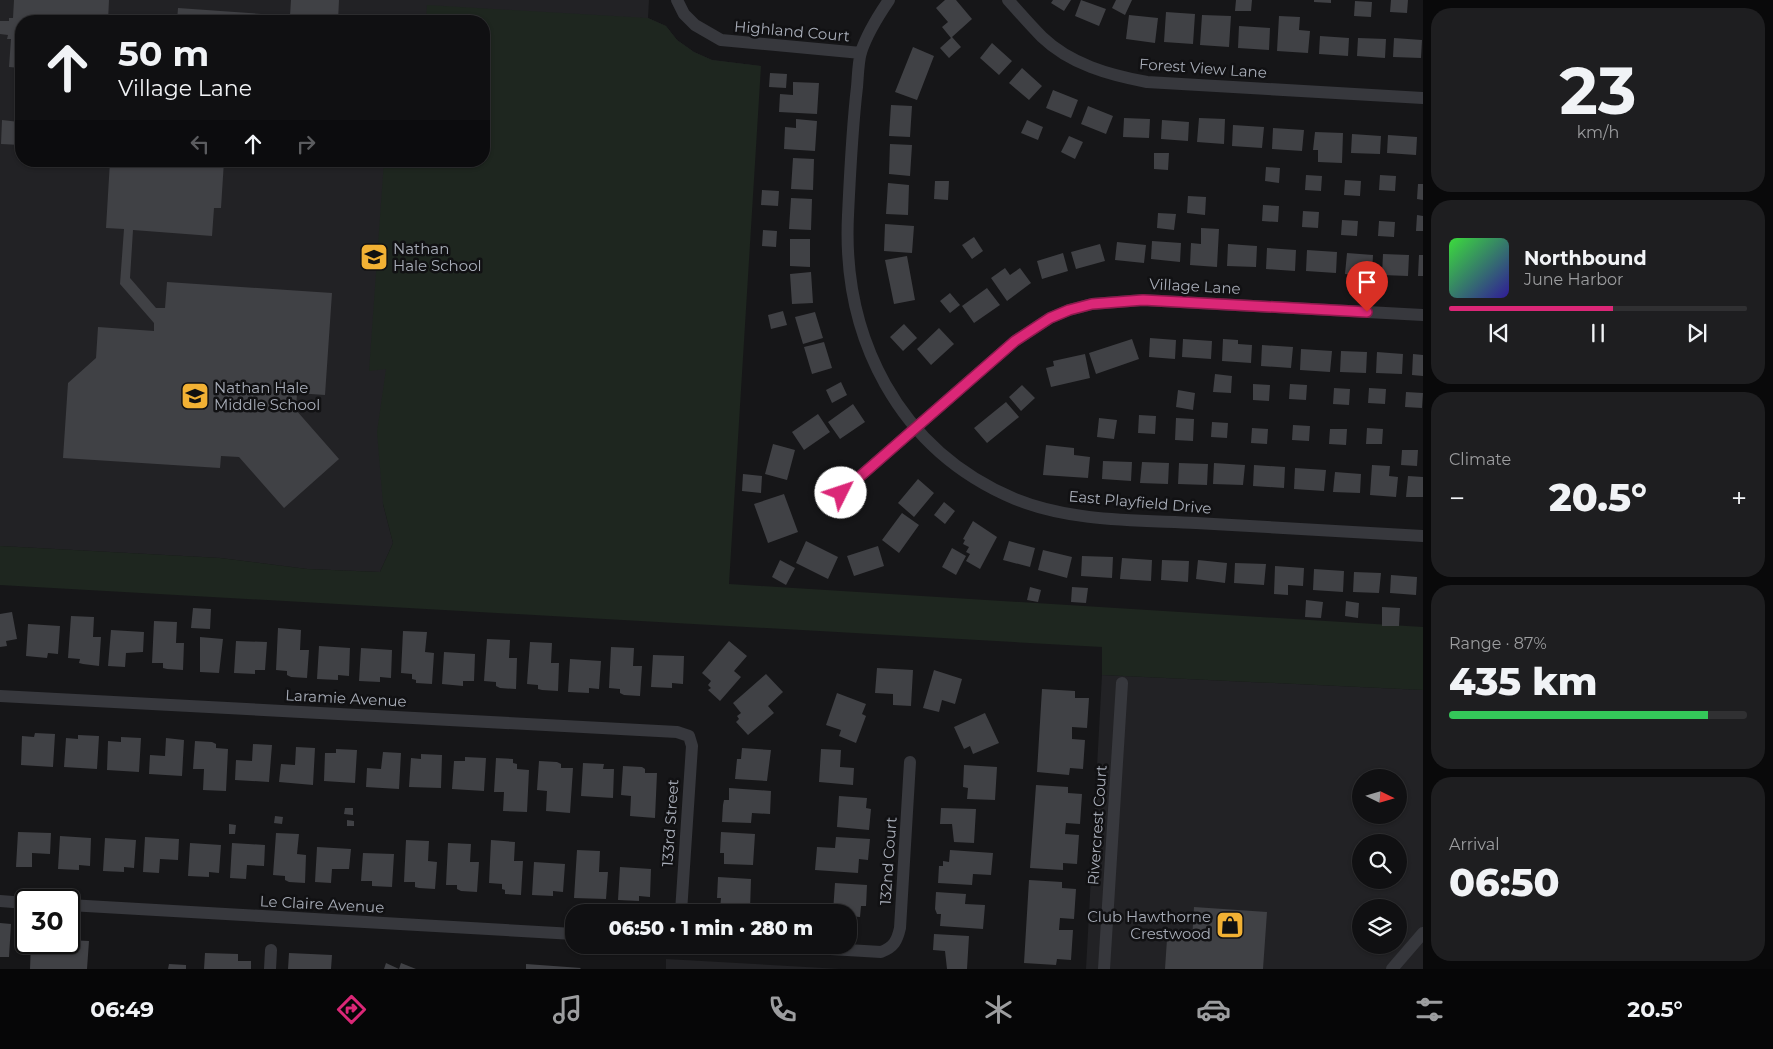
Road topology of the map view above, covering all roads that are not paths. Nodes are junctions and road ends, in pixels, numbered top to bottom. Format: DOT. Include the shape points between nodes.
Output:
graph roads {
  1 [pos="677,0"];
  2 [pos="889,0"];
  3 [pos="1008,0"];
  4 [pos="861,54"];
  5 [pos="1423,98"];
  6 [pos="1423,316"];
  7 [pos="917,427"];
  8 [pos="841,493"];
  9 [pos="1423,536"];
  10 [pos="1122,683"];
  11 [pos="0,696"];
  12 [pos="689,736"];
  13 [pos="910,762"];
  14 [pos="0,901"];
  15 [pos="15,902"];
  16 [pos="682,904"];
  17 [pos="80,906"];
  18 [pos="565,933"];
  19 [pos="1423,933"];
  20 [pos="271,950"];
  21 [pos="857,951"];
  22 [pos="270,969"];
  23 [pos="1104,969"];
  24 [pos="1392,969"];
  1 -- 4 [label="street, Highland Court" via="695,25 721,40"];
  2 -- 4 [label="street, East Playfield Drive"];
  3 -- 5 [label="street, Forest View Lane" via="1043,38 1064,54 1098,71 1124,78"];
  4 -- 7 [label="street, East Playfield Drive" via="854,105 847,262 860,329 889,393"];
  6 -- 7 [label="street, Village Lane" via="1143,300 1092,304 1050,318 1015,341"];
  7 -- 8 [label="street, Village Lane"];
  7 -- 9 [label="street, East Playfield Drive" via="949,459 989,486 1015,498 1072,515"];
  10 -- 23 [label="street, Rivercrest Court"];
  11 -- 12 [label="street, Laramie Avenue" via="676,732"];
  12 -- 16 [label="street, 133rd Street" via="692,746"];
  13 -- 21 [label="street, 132nd Court" via="898,939 891,948 881,952"];
  14 -- 15 [label="street"];
  17 -- 18 [label="street, Le Claire Avenue"];
  19 -- 24 [label="street"];
  20 -- 22 [label="street"];
}
